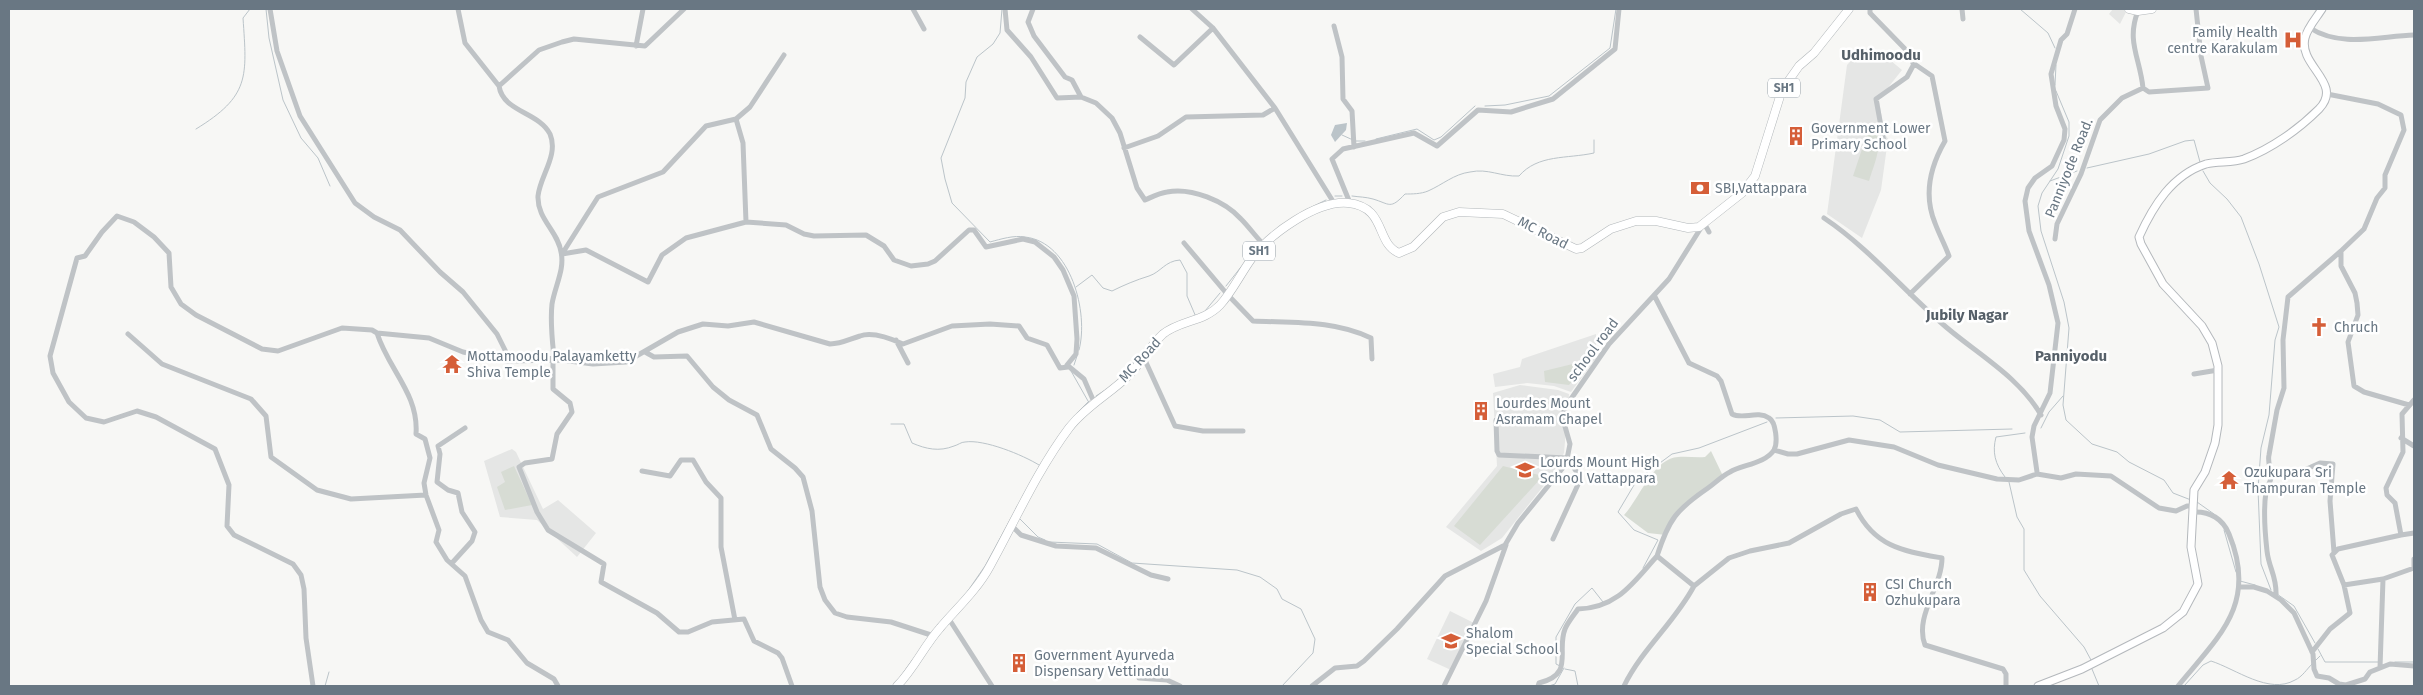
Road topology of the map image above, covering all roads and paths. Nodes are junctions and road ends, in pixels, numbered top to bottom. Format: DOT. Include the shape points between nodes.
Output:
graph roads {
  1 [pos="270,9"];
  2 [pos="458,9"];
  3 [pos="644,9"];
  4 [pos="684,9"];
  5 [pos="913,9"];
  6 [pos="1005,9"];
  7 [pos="1033,9"];
  8 [pos="1192,9"];
  9 [pos="1619,9"];
  10 [pos="1870,9"];
  11 [pos="1962,9"];
  12 [pos="2075,9"];
  13 [pos="2129,9"];
  14 [pos="2152,9"];
  15 [pos="2196,9"];
  16 [pos="2322,9"];
  17 [pos="1846,10"];
  18 [pos="2138,11"];
  19 [pos="1963,20"];
  20 [pos="1334,26"];
  21 [pos="1213,28"];
  22 [pos="2310,28"];
  23 [pos="924,29"];
  24 [pos="2414,35"];
  25 [pos="1140,37"];
  26 [pos="636,46"];
  27 [pos="784,55"];
  28 [pos="1913,62"];
  29 [pos="499,86"];
  30 [pos="2143,88"];
  31 [pos="2327,94"];
  32 [pos="1081,97"];
  33 [pos="1276,108"];
  34 [pos="736,118"];
  35 [pos="1354,147"];
  36 [pos="1124,148"];
  37 [pos="1885,148"];
  38 [pos="1350,203"];
  39 [pos="1334,204"];
  40 [pos="1824,218"];
  41 [pos="746,222"];
  42 [pos="1704,223"];
  43 [pos="1709,232"];
  44 [pos="2055,239"];
  45 [pos="1184,243"];
  46 [pos="1264,245"];
  47 [pos="2341,251"];
  48 [pos="562,254"];
  49 [pos="1227,294"];
  50 [pos="1910,294"];
  51 [pos="1655,296"];
  52 [pos="377,333"];
  53 [pos="128,334"];
  54 [pos="896,340"];
  55 [pos="645,352"];
  56 [pos="1144,358"];
  57 [pos="1372,359"];
  58 [pos="507,360"];
  59 [pos="546,360"];
  60 [pos="553,360"];
  61 [pos="908,363"];
  62 [pos="1068,368"];
  63 [pos="2218,370"];
  64 [pos="2194,374"];
  65 [pos="2414,400"];
  66 [pos="1094,402"];
  67 [pos="2409,405"];
  68 [pos="2041,414"];
  69 [pos="1496,420"];
  70 [pos="465,428"];
  71 [pos="1243,431"];
  72 [pos="2402,438"];
  73 [pos="2414,446"];
  74 [pos="1774,450"];
  75 [pos="1568,458"];
  76 [pos="642,471"];
  77 [pos="2037,474"];
  78 [pos="2272,475"];
  79 [pos="426,496"];
  80 [pos="2193,507"];
  81 [pos="1011,524"];
  82 [pos="2414,533"];
  83 [pos="2401,535"];
  84 [pos="1553,539"];
  85 [pos="1507,542"];
  86 [pos="2334,552"];
  87 [pos="1657,556"];
  88 [pos="2414,559"];
  89 [pos="452,563"];
  90 [pos="1168,579"];
  91 [pos="2383,579"];
  92 [pos="2344,585"];
  93 [pos="1694,586"];
  94 [pos="2239,587"];
  95 [pos="2276,596"];
  96 [pos="948,619"];
  97 [pos="735,620"];
  98 [pos="934,636"];
  99 [pos="2315,649"];
  100 [pos="2414,666"];
  101 [pos="2380,668"];
  102 [pos="1139,678"];
  103 [pos="313,686"];
  104 [pos="558,686"];
  105 [pos="792,686"];
  106 [pos="897,686"];
  107 [pos="992,686"];
  108 [pos="1180,686"];
  109 [pos="1312,686"];
  110 [pos="1444,686"];
  111 [pos="1538,686"];
  112 [pos="1624,686"];
  113 [pos="2006,686"];
  114 [pos="2038,686"];
  115 [pos="2178,686"];
  1 -- 58 [label="street" via="277,51 300,116 355,203 400,230 463,292 496,334"];
  2 -- 29 [label="street" via="465,43"];
  3 -- 26 [label="street"];
  4 -- 26 [label="street" via="645,46"];
  5 -- 23 [label="street"];
  6 -- 32 [label="street" via="1007,30 1031,57 1057,98"];
  7 -- 32 [label="street" via="1028,22 1034,36 1065,77 1072,80"];
  8 -- 21 [label="street"];
  9 -- 35 [label="street" via="1615,49 1552,99 1511,112 1478,110 1437,146 1414,133"];
  10 -- 28 [label="street" via="1870,13 1908,52"];
  11 -- 19 [label="street"];
  12 -- 68 [label="street" via="2051,74 2056,106 2065,129 2064,140 2052,166 2035,178 2028,188 2025,201 2029,231 2049,285 2058,323 2053,378"];
  13 -- 18 [label="main road"];
  14 -- 18 [label="main road"];
  15 -- 30 [label="street" via="2208,88 2149,92"];
  16 -- 22 [label="main road"];
  17 -- 42 [label="main road, SH1" via="1782,90 1755,176 1742,193"];
  18 -- 30 [label="street" via="2132,42"];
  20 -- 35 [label="street" via="1342,57 1343,99 1352,111"];
  21 -- 25 [label="street" via="1174,65"];
  21 -- 33 [label="street"];
  22 -- 24 [label="street" via="2321,35 2368,41"];
  22 -- 31 [label="main road" via="2304,49 2307,60 2326,83"];
  26 -- 29 [label="street" via="594,40 562,42 539,50"];
  27 -- 34 [label="street" via="750,106"];
  28 -- 37 [label="street" via="1913,69 1907,77 1876,99"];
  28 -- 50 [label="street" via="1932,76 1945,136 1930,172 1929,196 1935,223 1949,256"];
  29 -- 48 [label="street" via="504,98 539,122 550,135 552,155 541,186 539,206"];
  30 -- 44 [label="street, Panniyode Road." via="2122,98 2100,120 2081,174 2057,224"];
  31 -- 47 [label="street" via="2391,109 2401,115 2404,130 2385,175 2385,188 2377,198 2368,223"];
  31 -- 63 [label="main road" via="2321,107 2302,124 2258,153 2242,160 2208,164 2175,180 2139,237 2164,284 2212,342"];
  32 -- 36 [label="street" via="1103,108 1120,133"];
  33 -- 36 [label="street" via="1263,115 1186,117 1158,136"];
  33 -- 39 [label="street"];
  34 -- 41 [label="street" via="744,143"];
  34 -- 48 [label="street" via="706,126 663,172 598,197"];
  35 -- 38 [label="street" via="1343,149 1332,158"];
  36 -- 46 [label="street" via="1136,188 1145,200 1167,192 1191,193 1207,198 1225,205 1241,218"];
  38 -- 39 [label="main road, MC Road / SH1"];
  38 -- 42 [label="main road, MC Road" via="1369,211 1377,219 1388,246 1399,253 1413,247 1443,217 1459,212 1503,214 1576,249 1611,229 1636,221 1656,221 1688,228"];
  39 -- 46 [label="main road, MC Road / SH1" via="1325,205 1298,220"];
  40 -- 50 [label="street" via="1863,249"];
  41 -- 48 [label="street" via="686,238 662,255 648,282 586,250"];
  41 -- 62 [label="street" via="786,225 814,236 866,235 884,246 894,260 911,266 935,261 968,230 974,230 986,246 1023,239 1035,242 1054,257 1074,296 1077,349"];
  42 -- 43 [label="street"];
  42 -- 51 [label="street, school road" via="1669,280"];
  45 -- 49 [label="street"];
  46 -- 49 [label="main road, MC Road / SH1"];
  47 -- 67 [label="street" via="2341,266 2358,303 2358,315 2348,342 2354,386"];
  47 -- 78 [label="street" via="2288,297 2283,340 2284,388 2268,460"];
  48 -- 59 [label="street" via="550,322 554,357"];
  49 -- 56 [label="main road, MC Road / SH1" via="1212,312 1164,334"];
  49 -- 57 [label="street" via="1253,320 1351,328 1371,338"];
  50 -- 68 [label="street" via="1946,327 2002,370"];
  51 -- 74 [label="street" via="1689,363 1721,381 1732,414 1737,417 1762,415 1774,424"];
  51 -- 75 [label="street, school road" via="1609,344 1564,409 1570,444"];
  52 -- 58 [label="street" via="429,338 463,352"];
  52 -- 79 [label="street" via="408,391 417,419 416,434 425,439 430,458 424,483"];
  52 -- 103 [label="street" via="342,328 278,351 262,349 181,304 171,287 169,252 134,222 117,216 85,256 77,258 50,356 53,373 69,402 86,418 104,422 137,411 156,417 215,449 229,485 227,526 234,535 293,564 301,575"];
  53 -- 79 [label="street" via="162,364 251,399 266,416 271,457 317,490 351,499"];
  54 -- 55 [label="street" via="862,335 830,344 754,322 728,326 698,325 667,337"];
  54 -- 61 [label="street"];
  54 -- 62 [label="street" via="910,343 935,330 952,326 1014,324 1027,338 1047,345 1060,368"];
  55 -- 60 [label="street" via="626,362 606,364"];
  55 -- 98 [label="street" via="654,357 686,356 713,387 757,415 770,449 803,477 812,511 820,587 835,613 891,622"];
  56 -- 66 [label="main road, MC Road / SH1" via="1128,376"];
  56 -- 71 [label="street" via="1175,426 1203,431"];
  58 -- 59 [label="street"];
  59 -- 60 [label="street"];
  60 -- 97 [label="street" via="553,389 570,403 572,412 558,434 552,459 519,467 548,530 604,564 601,582 657,613 679,632 688,632 712,622"];
  62 -- 66 [label="street" via="1074,369 1084,379"];
  63 -- 64 [label="street"];
  63 -- 80 [label="main road" via="2215,443 2194,494"];
  65 -- 67 [label="street"];
  66 -- 81 [label="main road, MC Road / SH1" via="1056,446"];
  67 -- 72 [label="street" via="2402,414"];
  68 -- 77 [label="street" via="2032,437"];
  69 -- 75 [label="street" via="1500,456"];
  70 -- 89 [label="street" via="438,446 437,482 458,493 462,512 475,532 472,541"];
  72 -- 73 [label="street"];
  72 -- 83 [label="street" via="2403,452 2386,488 2387,495 2395,503"];
  74 -- 77 [label="street" via="1797,454 1849,440 1894,447 1938,466 1997,479 2019,480"];
  74 -- 87 [label="street" via="1764,458 1730,472 1690,499 1673,515"];
  75 -- 84 [label="street" via="1581,478"];
  75 -- 85 [label="street"];
  76 -- 97 [label="street" via="670,476 681,460 693,460 706,482 721,498 721,548"];
  77 -- 80 [label="street" via="2061,478 2076,474 2111,476 2159,508 2176,512 2187,506"];
  78 -- 86 [label="street" via="2298,473 2320,463 2333,464 2330,501"];
  78 -- 95 [label="street" via="2266,491 2266,543 2268,561 2276,581"];
  79 -- 89 [label="street" via="439,530 436,542"];
  80 -- 94 [label="street" via="2219,518 2232,541"];
  80 -- 114 [label="main road" via="2191,547 2198,584 2183,612 2163,628 2082,669"];
  81 -- 90 [label="street" via="1021,535 1056,546 1096,548 1150,575"];
  81 -- 96 [label="main road, MC Road / SH1" via="989,568"];
  82 -- 83 [label="street"];
  83 -- 86 [label="street"];
  85 -- 109 [label="street" via="1445,576 1397,630 1364,661 1357,666 1335,668"];
  85 -- 110 [label="street" via="1486,601"];
  86 -- 92 [label="street" via="2332,555"];
  87 -- 93 [label="street"];
  87 -- 111 [label="street" via="1625,593 1596,609 1578,609 1565,630 1559,672 1552,680"];
  88 -- 91 [label="street" via="2414,568"];
  89 -- 104 [label="street" via="465,576 488,632 508,640 527,663 554,679"];
  91 -- 92 [label="street"];
  91 -- 101 [label="street"];
  92 -- 99 [label="street" via="2349,600 2349,616 2330,628"];
  93 -- 112 [label="street" via="1682,608 1645,653"];
  93 -- 113 [label="street" via="1729,558 1789,543 1856,509 1864,526 1893,546 1906,552 1942,558 1942,568 1924,622 1922,639 1925,645 2003,669"];
  94 -- 95 [label="street" via="2254,587"];
  94 -- 115 [label="street" via="2225,629"];
  95 -- 99 [label="street" via="2295,614"];
  96 -- 98 [label="main road, MC Road / SH1"];
  96 -- 107 [label="street"];
  97 -- 105 [label="street" via="744,619 754,641 778,653"];
  98 -- 106 [label="main road, MC Road / SH1"];
  99 -- 101 [label="street" via="2313,662 2317,676 2339,684 2365,679 2368,672"];
  100 -- 101 [label="street" via="2390,664"];
  102 -- 108 [label="street" via="1167,680"];
}
